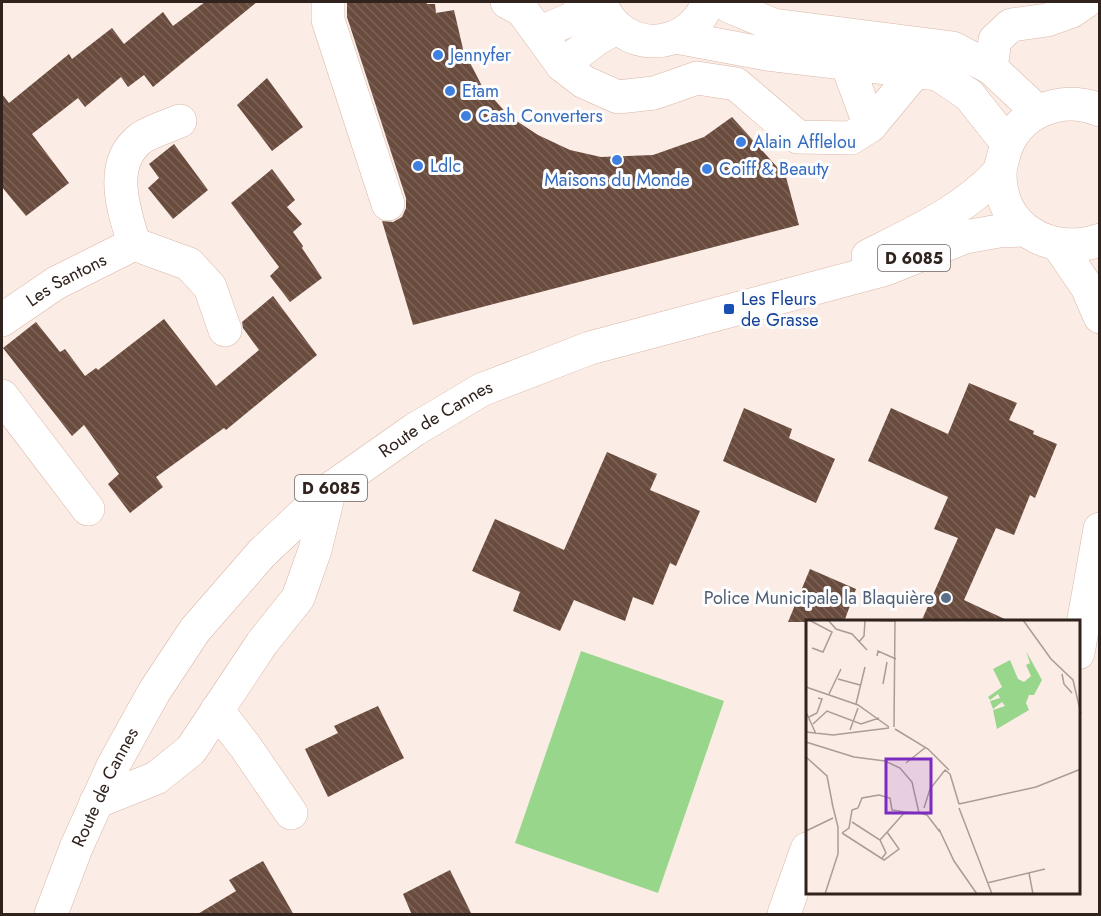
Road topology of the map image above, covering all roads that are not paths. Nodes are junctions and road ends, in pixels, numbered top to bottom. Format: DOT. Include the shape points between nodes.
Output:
graph roads {
  1 [pos="328,2"];
  2 [pos="507,2"];
  3 [pos="708,2"];
  4 [pos="725,2"];
  5 [pos="1085,2"];
  6 [pos="604,10"];
  7 [pos="539,33"];
  8 [pos="676,37"];
  9 [pos="847,64"];
  10 [pos="562,65"];
  11 [pos="991,68"];
  12 [pos="915,72"];
  13 [pos="1095,103"];
  14 [pos="1037,111"];
  15 [pos="180,121"];
  16 [pos="870,126"];
  17 [pos="1004,157"];
  18 [pos="388,204"];
  19 [pos="1026,230"];
  20 [pos="1100,240"];
  21 [pos="134,244"];
  22 [pos="1059,246"];
  23 [pos="802,289"];
  24 [pos="1100,317"];
  25 [pos="2,320"];
  26 [pos="225,330"];
  27 [pos="2,396"];
  28 [pos="330,489"];
  29 [pos="88,509"];
  30 [pos="1100,529"];
  31 [pos="1080,642"];
  32 [pos="217,710"];
  33 [pos="96,802"];
  34 [pos="291,813"];
  35 [pos="806,852"];
  36 [pos="51,915"];
  37 [pos="784,915"];
  1 -- 18 [label="street" via="328,20"];
  2 -- 7 [label="street" via="522,10"];
  3 -- 8 [label="street" via="701,18"];
  4 -- 11 [label="street" via="773,25 952,48"];
  5 -- 11 [label="street" via="1047,20 1011,25 995,40"];
  6 -- 7 [label="street"];
  6 -- 8 [label="street" via="630,36 645,41"];
  6 -- 10 [label="street" via="598,38"];
  7 -- 10 [label="street"];
  8 -- 9 [label="street"];
  9 -- 12 [label="street"];
  9 -- 16 [label="street"];
  10 -- 16 [label="street" via="584,82 618,98 654,93 697,78 736,84 798,137 851,138"];
  11 -- 14 [label="street"];
  12 -- 16 [label="street"];
  12 -- 17 [label="street" via="938,74 969,95"];
  13 -- 14 [label="street" via="1060,104"];
  14 -- 17 [label="street, Route de Cannes" via="1022,123"];
  15 -- 21 [label="street" via="141,139 122,162 121,202"];
  17 -- 19 [label="street" via="1004,196 1012,214"];
  17 -- 23 [label="street, Route de Cannes / D 6085" via="984,189 954,209"];
  19 -- 22 [label="street"];
  19 -- 23 [label="street, Route de Cannes / D 6085" via="965,237 886,269"];
  20 -- 22 [label="street" via="1084,246"];
  21 -- 25 [label="street, Les Santons" via="56,283"];
  21 -- 26 [label="street" via="189,264 210,287"];
  22 -- 24 [label="street" via="1087,287"];
  23 -- 28 [label="street, Route de Cannes / D 6085" via="590,348 481,390 414,430"];
  27 -- 29 [label="street"];
  28 -- 32 [label="street" via="298,598"];
  28 -- 33 [label="street, Route de Cannes / D 6085" via="262,553 195,630 154,692"];
  30 -- 31 [label="street"];
  32 -- 33 [label="street" via="191,750 156,778"];
  32 -- 34 [label="street"];
  33 -- 36 [label="street, Route de Cannes / D 6085"];
  35 -- 37 [label="street"];
}
